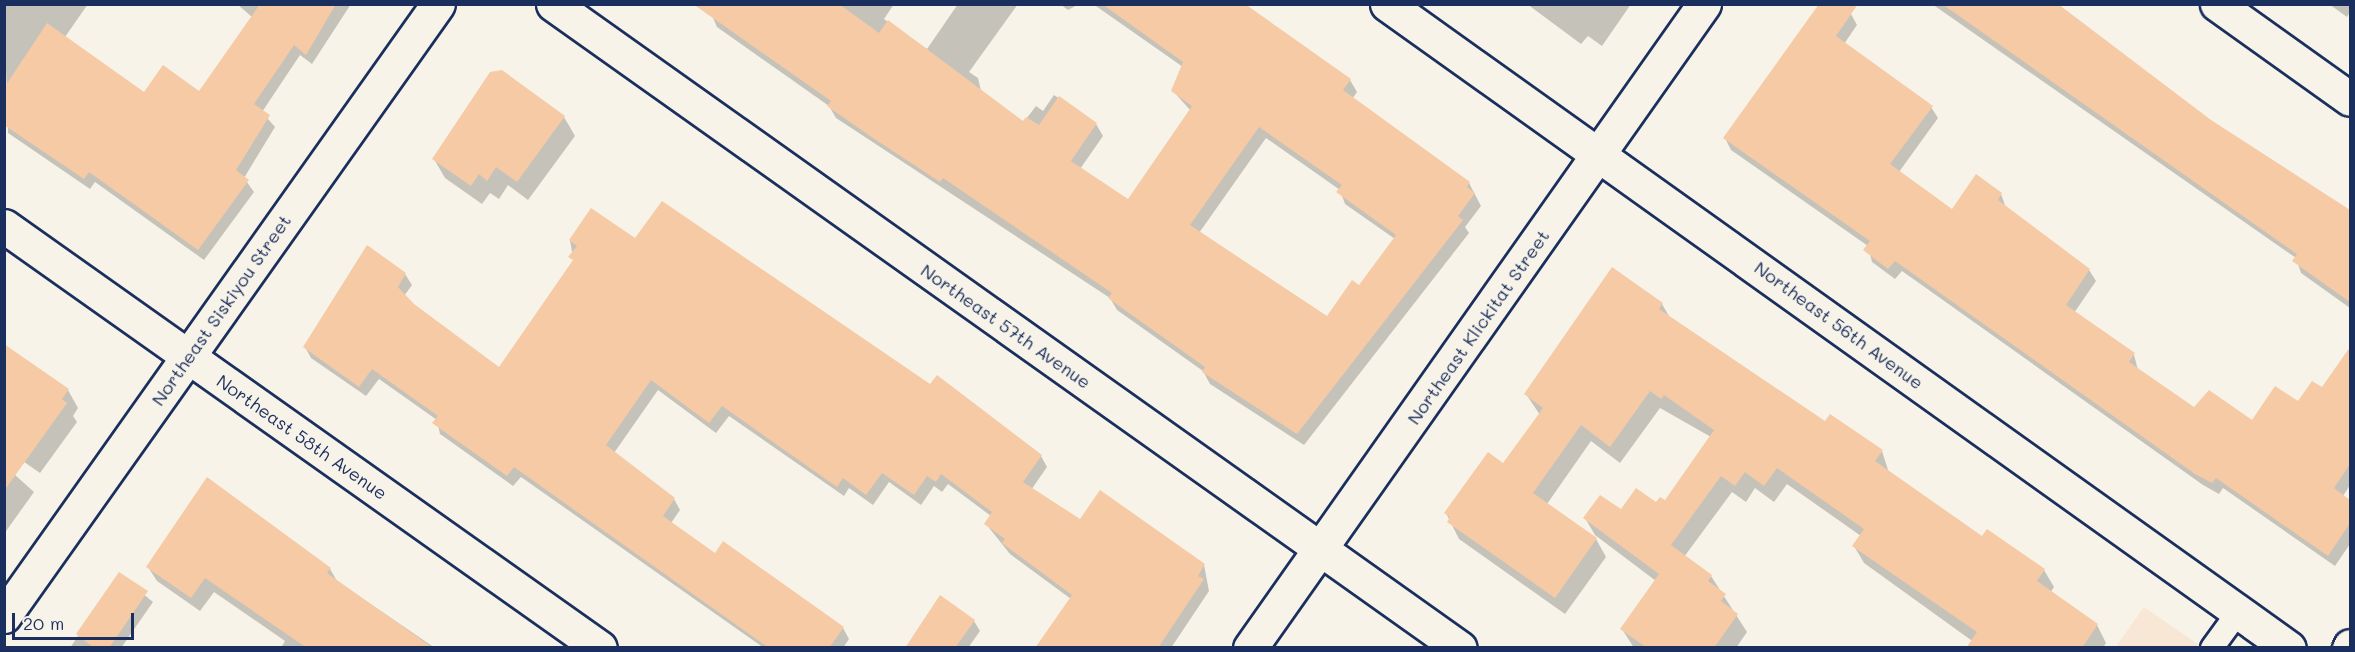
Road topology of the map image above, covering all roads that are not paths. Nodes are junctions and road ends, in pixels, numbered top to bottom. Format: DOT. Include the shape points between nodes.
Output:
graph roads {
  1 [pos="438,4"];
  2 [pos="553,4"];
  3 [pos="1387,4"];
  4 [pos="1704,4"];
  5 [pos="2217,4"];
  6 [pos="2350,99"];
  7 [pos="1598,154"];
  8 [pos="4,226"];
  9 [pos="188,356"];
  10 [pos="1322,549"];
  11 [pos="2239,611"];
  12 [pos="4,616"];
  13 [pos="600,648"];
  14 [pos="1250,648"];
  15 [pos="1460,648"];
  16 [pos="2212,648"];
  17 [pos="2289,648"];
  1 -- 9 [label="street, Northeast Siskiyou Street"];
  2 -- 10 [label="street, Northeast 57th Avenue"];
  3 -- 7 [label="street, Northeast 56th Avenue"];
  4 -- 7 [label="street, Northeast Klickitat Street"];
  5 -- 6 [label="street"];
  7 -- 10 [label="street, Northeast Klickitat Street"];
  7 -- 11 [label="street, Northeast 56th Avenue"];
  8 -- 9 [label="street, Northeast 58th Avenue"];
  9 -- 12 [label="street, Northeast Siskiyou Street"];
  9 -- 13 [label="street, Northeast 58th Avenue"];
  10 -- 14 [label="street, Northeast Klickitat Street"];
  10 -- 15 [label="street, Northeast 57th Avenue"];
  11 -- 16 [label="lane"];
  11 -- 17 [label="street, Northeast 56th Avenue"];
}
